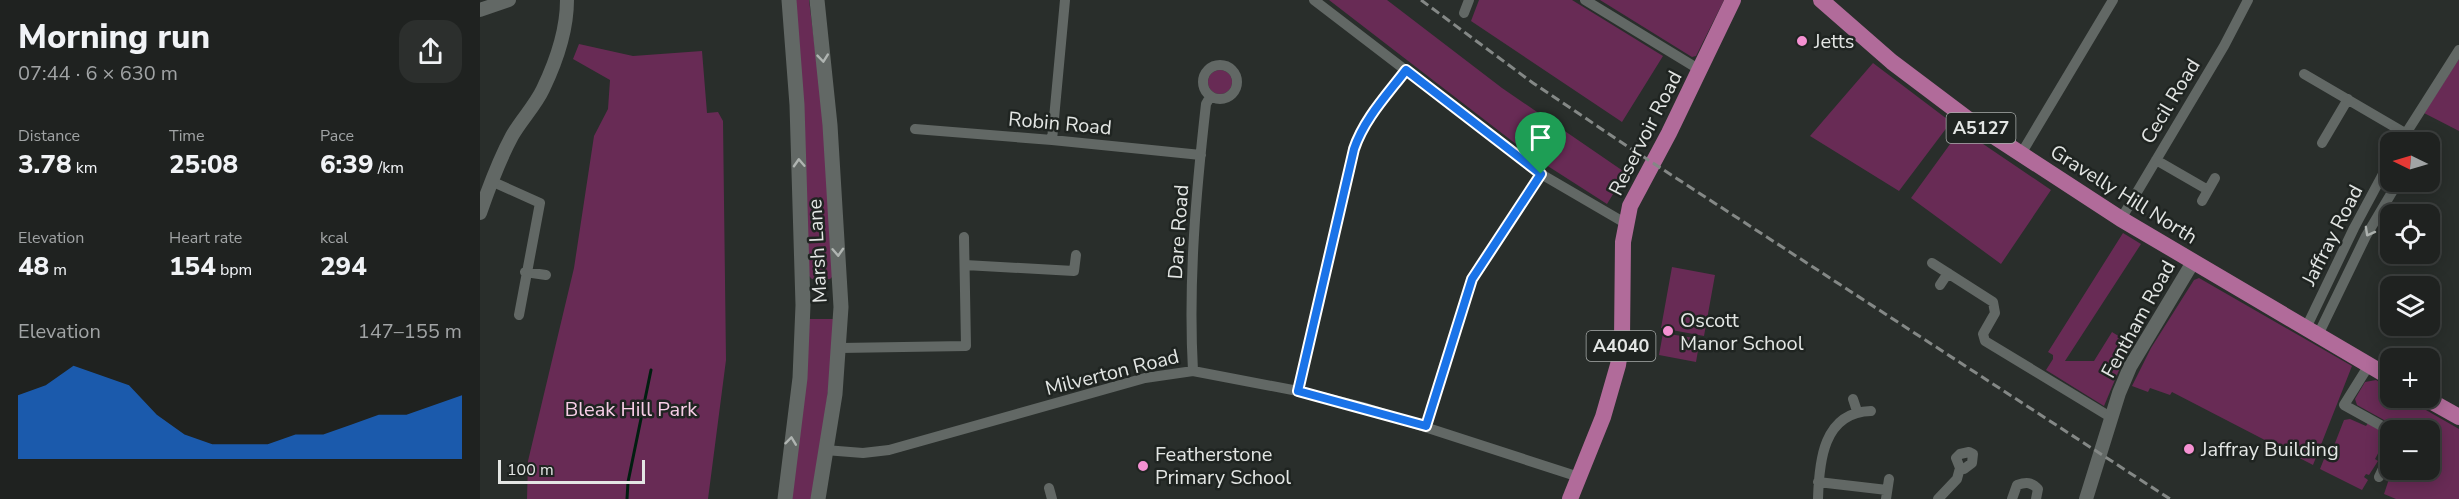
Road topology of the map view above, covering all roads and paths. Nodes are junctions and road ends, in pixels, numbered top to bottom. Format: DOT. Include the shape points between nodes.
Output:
graph roads {
  1 [pos="509,0"];
  2 [pos="567,0"];
  3 [pos="789,0"];
  4 [pos="817,0"];
  5 [pos="1065,0"];
  6 [pos="1314,0"];
  7 [pos="1469,0"];
  8 [pos="1585,0"];
  9 [pos="1733,0"];
  10 [pos="1821,0"];
  11 [pos="1827,0"];
  12 [pos="2113,0"];
  13 [pos="2248,0"];
  14 [pos="480,10"];
  15 [pos="1464,13"];
  16 [pos="1848,25"];
  17 [pos="2459,50"];
  18 [pos="1406,70"];
  19 [pos="1700,70"];
  20 [pos="2304,74"];
  21 [pos="1210,97"];
  22 [pos="2348,99"];
  23 [pos="915,129"];
  24 [pos="2395,132"];
  25 [pos="2407,132"];
  26 [pos="1052,140"];
  27 [pos="2322,143"];
  28 [pos="2021,154"];
  29 [pos="1201,155"];
  30 [pos="2156,160"];
  31 [pos="1541,174"];
  32 [pos="2215,178"];
  33 [pos="2380,180"];
  34 [pos="491,181"];
  35 [pos="2208,190"];
  36 [pos="2392,192"];
  37 [pos="2202,201"];
  38 [pos="480,213"];
  39 [pos="2121,219"];
  40 [pos="1625,223"];
  41 [pos="964,237"];
  42 [pos="1076,255"];
  43 [pos="2193,261"];
  44 [pos="1932,263"];
  45 [pos="965,265"];
  46 [pos="525,272"];
  47 [pos="1948,273"];
  48 [pos="546,275"];
  49 [pos="1940,285"];
  50 [pos="519,315"];
  51 [pos="2312,332"];
  52 [pos="840,348"];
  53 [pos="2369,365"];
  54 [pos="1193,371"];
  55 [pos="2380,372"];
  56 [pos="1298,391"];
  57 [pos="1853,399"];
  58 [pos="2440,406"];
  59 [pos="1857,411"];
  60 [pos="1871,411"];
  61 [pos="2459,417"];
  62 [pos="2110,423"];
  63 [pos="2380,425"];
  64 [pos="1426,426"];
  65 [pos="825,450"];
  66 [pos="1960,468"];
  67 [pos="1579,477"];
  68 [pos="1818,482"];
  69 [pos="1887,489"];
  70 [pos="785,499"];
  71 [pos="818,499"];
  72 [pos="1570,499"];
  73 [pos="1818,499"];
  74 [pos="1938,499"];
  75 [pos="2012,499"];
  76 [pos="2036,499"];
  77 [pos="2086,499"];
  1 -- 14 [label="street"];
  2 -- 34 [label="street" via="560,45 542,90 512,136"];
  70 -- 3 [label="main road, Marsh Lane, one-way" via="800,378 803,305"];
  4 -- 52 [label="main road, Marsh Lane, one-way" via="834,177"];
  5 -- 26 [label="street"];
  6 -- 18 [label="street"];
  7 -- 15 [label="street"];
  8 -- 19 [label="street"];
  9 -- 19 [label="main road, Reservoir Road / A4040"];
  10 -- 16 [label="main road, Gravelly Hill North / A5127"];
  11 -- 16 [label="main road, Gravelly Hill North / A5127"];
  12 -- 28 [label="street"];
  13 -- 30 [label="street, Cecil Road"];
  16 -- 28 [label="main road, Gravelly Hill North / A5127" via="1949,106"];
  17 -- 25 [label="street"];
  18 -- 31 [label="street"];
  18 -- 56 [label="street" via="1358,136"];
  19 -- 40 [label="main road, Reservoir Road / A4040"];
  20 -- 22 [label="street"];
  21 -- 29 [label="street, Dare Road"];
  22 -- 24 [label="street"];
  22 -- 27 [label="street"];
  23 -- 26 [label="street, Robin Road"];
  26 -- 29 [label="street, Robin Road"];
  28 -- 39 [label="main road, Gravelly Hill North / A5127"];
  29 -- 54 [label="street, Dare Road" via="1192,294"];
  30 -- 35 [label="street"];
  30 -- 39 [label="street, Cecil Road"];
  31 -- 40 [label="street"];
  31 -- 64 [label="street" via="1472,279"];
  32 -- 35 [label="street"];
  33 -- 51 [label="street, Jaffray Road" via="2354,228"];
  34 -- 38 [label="street"];
  34 -- 46 [label="street" via="540,202"];
  35 -- 37 [label="street"];
  36 -- 51 [label="street, Jaffray Road, one-way"];
  39 -- 43 [label="main road, Gravelly Hill North / A5127"];
  40 -- 67 [label="main road, Reservoir Road / A4040" via="1618,365"];
  41 -- 45 [label="street"];
  42 -- 45 [label="street" via="1074,271"];
  43 -- 51 [label="main road, Gravelly Hill North / A5127"];
  43 -- 62 [label="street, Fentham Road" via="2130,367"];
  44 -- 47 [label="street"];
  45 -- 52 [label="street" via="966,346"];
  46 -- 48 [label="street"];
  46 -- 50 [label="street"];
  47 -- 49 [label="street"];
  47 -- 62 [label="street" via="1993,302 1995,313 1983,334 1985,340"];
  51 -- 53 [label="main road, Gravelly Hill North / A5127"];
  52 -- 65 [label="main road, Marsh Lane"];
  53 -- 55 [label="main road, Gravelly Hill North / A5127"];
  53 -- 63 [label="street" via="2344,405"];
  54 -- 56 [label="street, Milverton Road"];
  54 -- 65 [label="street, Milverton Road" via="1146,378 889,450"];
  56 -- 64 [label="street, Milverton Road"];
  57 -- 59 [label="street"];
  58 -- 61 [label="main road"];
  59 -- 60 [label="street"];
  59 -- 68 [label="street" via="1832,430 1819,465"];
  62 -- 77 [label="street, Fentham Road"];
  64 -- 67 [label="street, Milverton Road"];
  65 -- 71 [label="main road, Marsh Lane"];
  66 -- 74 [label="street" via="1957,479"];
  67 -- 72 [label="main road, Reservoir Road / A4040"];
  68 -- 69 [label="street"];
  68 -- 73 [label="street"];
  75 -- 76 [label="street" via="2017,484 2025,482 2038,489"];
}
